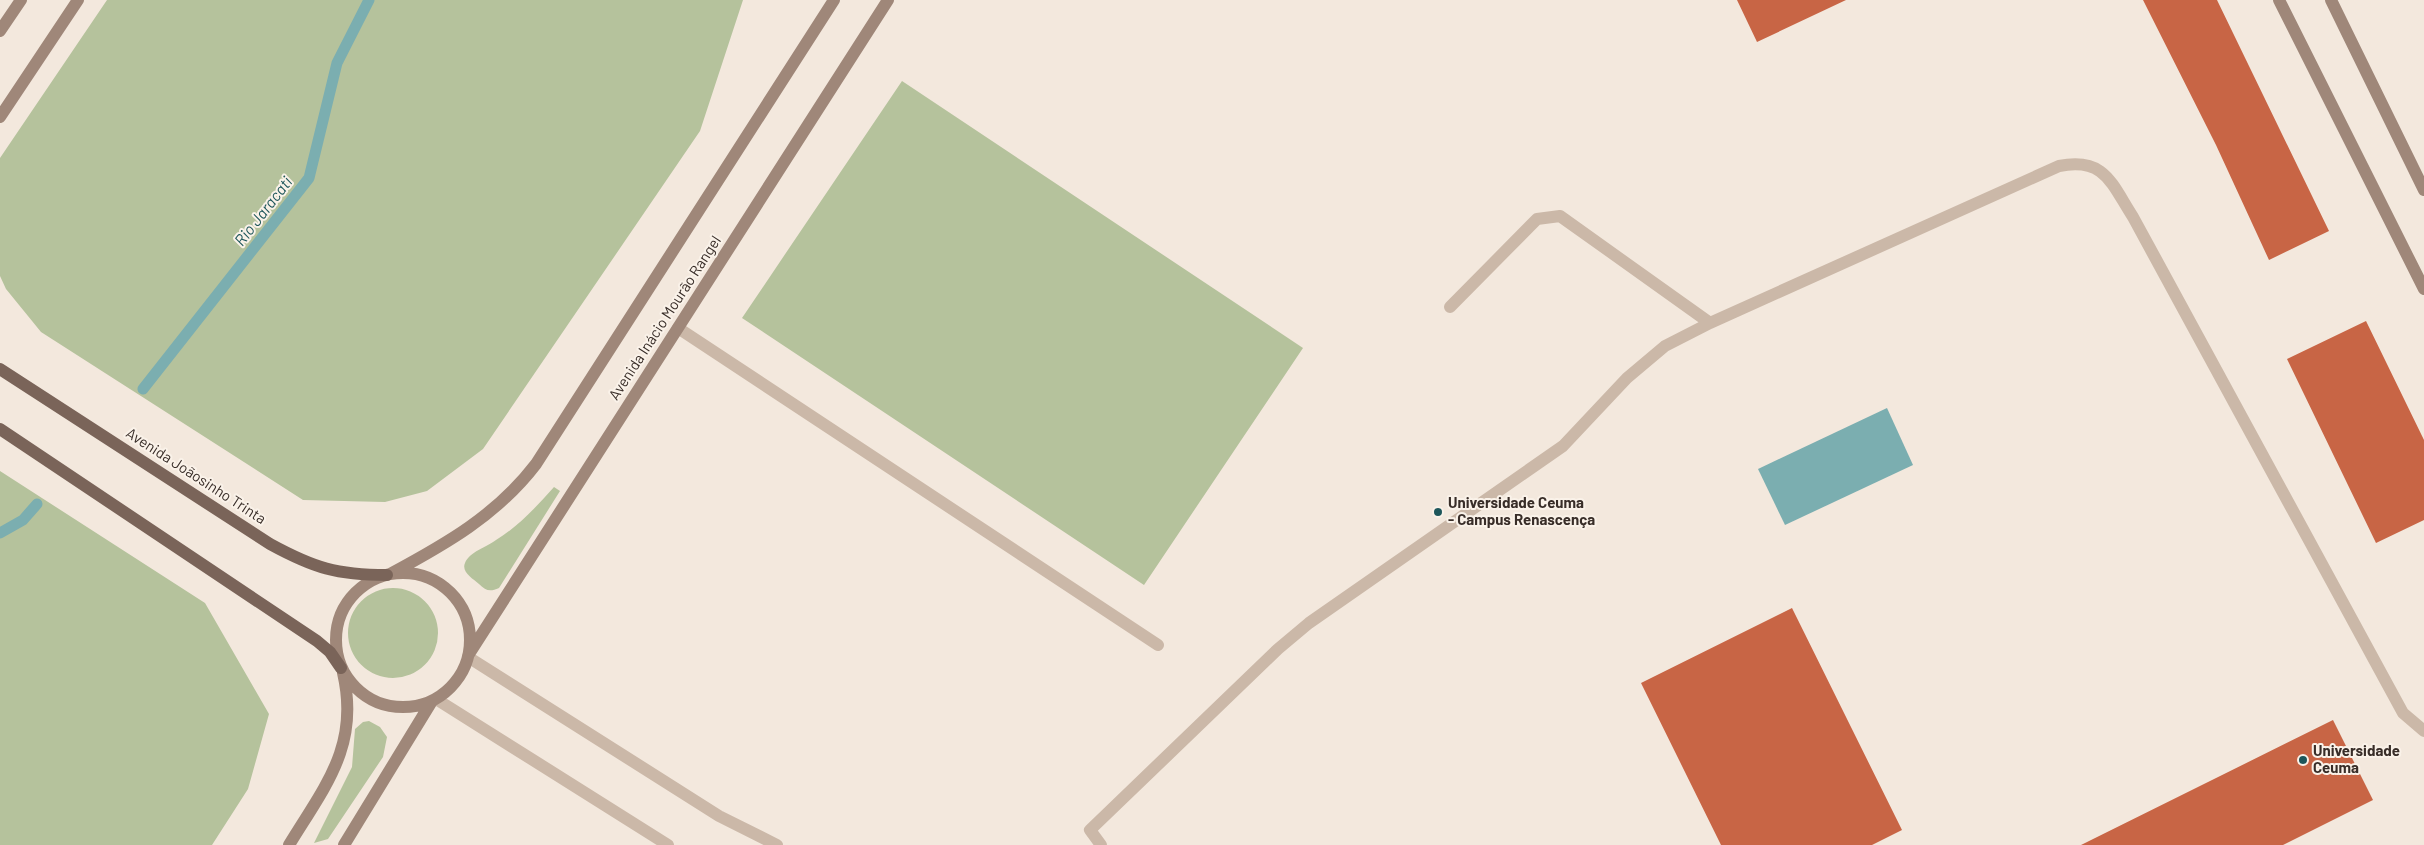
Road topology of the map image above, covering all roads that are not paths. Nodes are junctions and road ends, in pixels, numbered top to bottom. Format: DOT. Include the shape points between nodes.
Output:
graph roads {
  1 [pos="21,0"];
  2 [pos="78,0"];
  3 [pos="834,0"];
  4 [pos="888,0"];
  5 [pos="2279,0"];
  6 [pos="2331,0"];
  7 [pos="0,31"];
  8 [pos="0,117"];
  9 [pos="2424,190"];
  10 [pos="2424,289"];
  11 [pos="1450,307"];
  12 [pos="1710,323"];
  13 [pos="678,328"];
  14 [pos="0,370"];
  15 [pos="0,429"];
  16 [pos="389,575"];
  17 [pos="1158,645"];
  18 [pos="469,655"];
  19 [pos="342,669"];
  20 [pos="434,700"];
  21 [pos="2424,731"];
  22 [pos="289,845"];
  23 [pos="344,845"];
  24 [pos="668,845"];
  25 [pos="777,845"];
  26 [pos="1101,845"];
  1 -- 7 [label="main road"];
  2 -- 8 [label="main road"];
  3 -- 16 [label="main road, Avenida Inácio Mourão Rangel" via="536,464 500,505 475,525"];
  4 -- 13 [label="main road, Avenida Inácio Mourão Rangel"];
  5 -- 10 [label="main road"];
  6 -- 9 [label="main road"];
  11 -- 12 [label="lane" via="1537,219 1560,216"];
  12 -- 21 [label="lane" via="2058,166 2082,163 2093,166 2111,183 2133,217 2402,713"];
  12 -- 26 [label="lane" via="1665,346 1647,361 1563,446 1345,597 1278,649 1090,830"];
  13 -- 17 [label="lane"];
  13 -- 18 [label="main road, Avenida Inácio Mourão Rangel"];
  14 -- 16 [label="main road, Avenida Joãosinho Trinta" via="299,560 340,573"];
  15 -- 19 [label="main road" via="309,635 330,652"];
  16 -- 18 [label="main road" via="425,576 443,585 457,599 471,634"];
  16 -- 19 [label="main road" via="361,587 342,610 336,629 336,649"];
  18 -- 20 [label="main road" via="459,678"];
  18 -- 25 [label="lane" via="719,816"];
  19 -- 20 [label="main road" via="359,691 372,700 412,707"];
  19 -- 22 [label="main road" via="348,701 345,740 329,780"];
  20 -- 23 [label="main road"];
  20 -- 24 [label="lane"];
}
